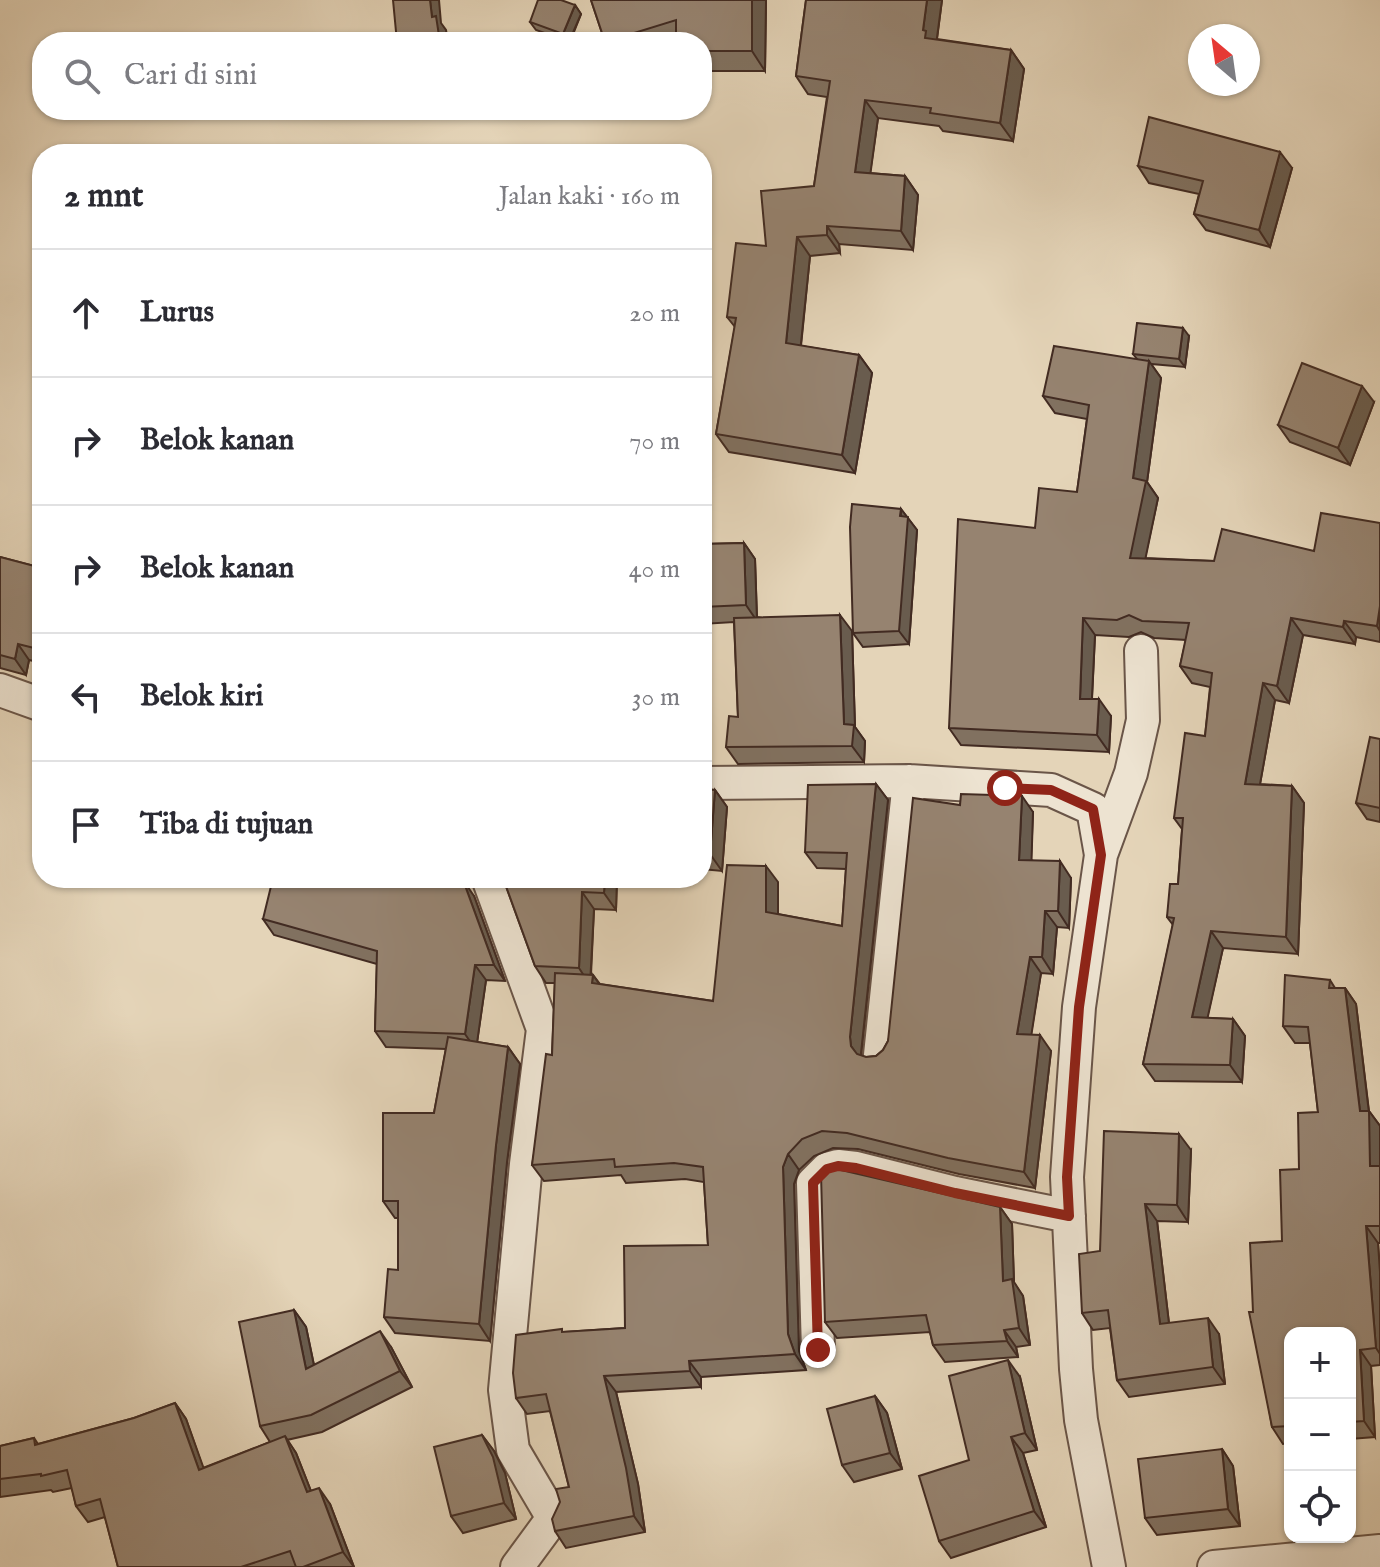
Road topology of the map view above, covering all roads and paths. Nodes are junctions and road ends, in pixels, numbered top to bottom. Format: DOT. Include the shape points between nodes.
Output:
graph roads {
  1 [pos="1141,651"];
  2 [pos="0,690"];
  3 [pos="32,701"];
  4 [pos="909,781"];
  5 [pos="712,783"];
  6 [pos="1101,855"];
  7 [pos="492,888"];
  8 [pos="880,1055"];
  9 [pos="1069,1216"];
  10 [pos="818,1350"];
  11 [pos="1380,1551"];
  12 [pos="517,1567"];
  13 [pos="1109,1567"];
  14 [pos="1214,1567"];
  1 -- 6 [label="street" via="1143,720 1131,773"];
  2 -- 3 [label="street"];
  4 -- 5 [label="street"];
  4 -- 6 [label="street" via="1051,790 1093,809"];
  4 -- 8 [label="street"];
  6 -- 9 [label="street" via="1079,1007"];
  7 -- 12 [label="street" via="543,1029 505,1390 513,1450 553,1518"];
  9 -- 10 [label="street" via="856,1168 827,1169 813,1183"];
  9 -- 13 [label="street" via="1081,1420"];
  11 -- 14 [label="street"];
}
